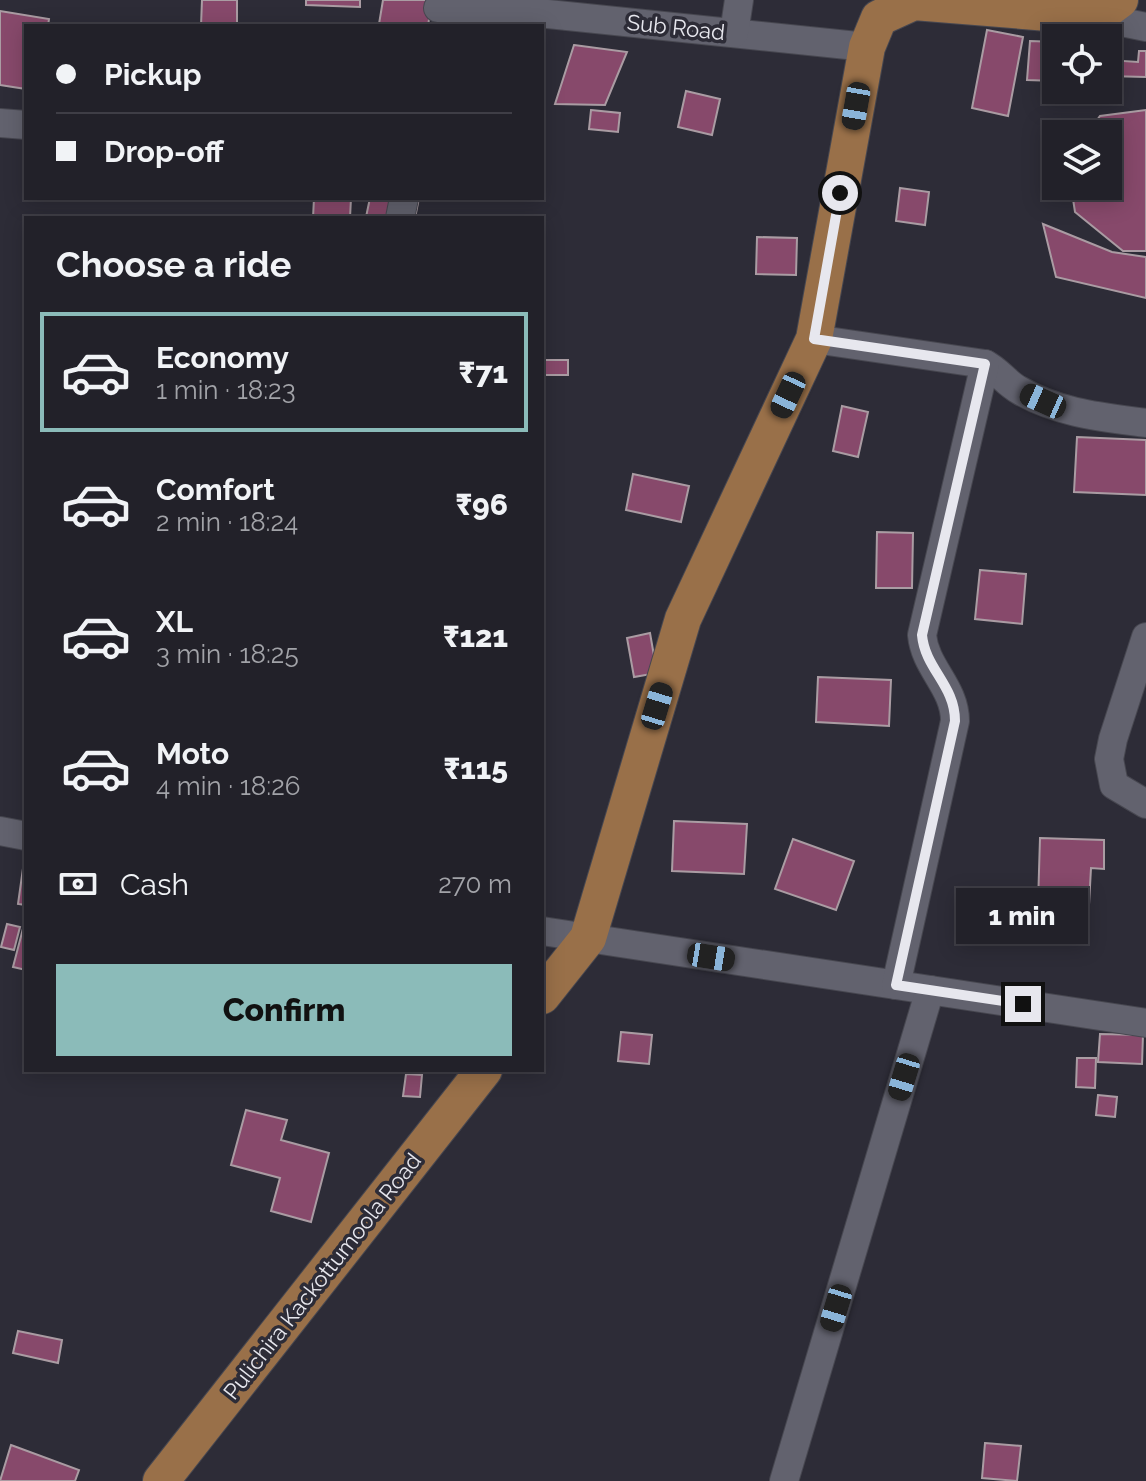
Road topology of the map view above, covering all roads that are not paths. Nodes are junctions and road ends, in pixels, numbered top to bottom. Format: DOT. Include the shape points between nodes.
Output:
graph roads {
  1 [pos="739,0"];
  2 [pos="1109,8"];
  3 [pos="437,11"];
  4 [pos="1146,27"];
  5 [pos="734,33"];
  6 [pos="867,47"];
  7 [pos="0,123"];
  8 [pos="24,125"];
  9 [pos="814,339"];
  10 [pos="985,364"];
  11 [pos="1146,423"];
  12 [pos="1146,637"];
  13 [pos="1146,804"];
  14 [pos="0,831"];
  15 [pos="24,836"];
  16 [pos="544,931"];
  17 [pos="588,938"];
  18 [pos="896,985"];
  19 [pos="930,990"];
  20 [pos="544,993"];
  21 [pos="1146,1023"];
  22 [pos="482,1072"];
  23 [pos="161,1481"];
  24 [pos="784,1481"];
  1 -- 5 [label="street"];
  2 -- 4 [label="street"];
  2 -- 6 [label="main road" via="914,2 879,18"];
  3 -- 5 [label="street, Sub Road" via="519,11"];
  5 -- 6 [label="street, Sub Road"];
  6 -- 9 [label="main road"];
  7 -- 8 [label="street"];
  9 -- 10 [label="street"];
  9 -- 17 [label="main road" via="683,619"];
  10 -- 11 [label="street" via="1017,389 1069,412"];
  10 -- 18 [label="street" via="922,635 924,652 955,702 955,721"];
  12 -- 13 [label="street" via="1109,759 1114,785"];
  14 -- 15 [label="street"];
  16 -- 17 [label="street"];
  17 -- 18 [label="street"];
  17 -- 20 [label="main road"];
  18 -- 19 [label="street"];
  19 -- 21 [label="street"];
  19 -- 24 [label="street"];
  22 -- 23 [label="main road, Pulichira Kackottumoola Road"];
}
